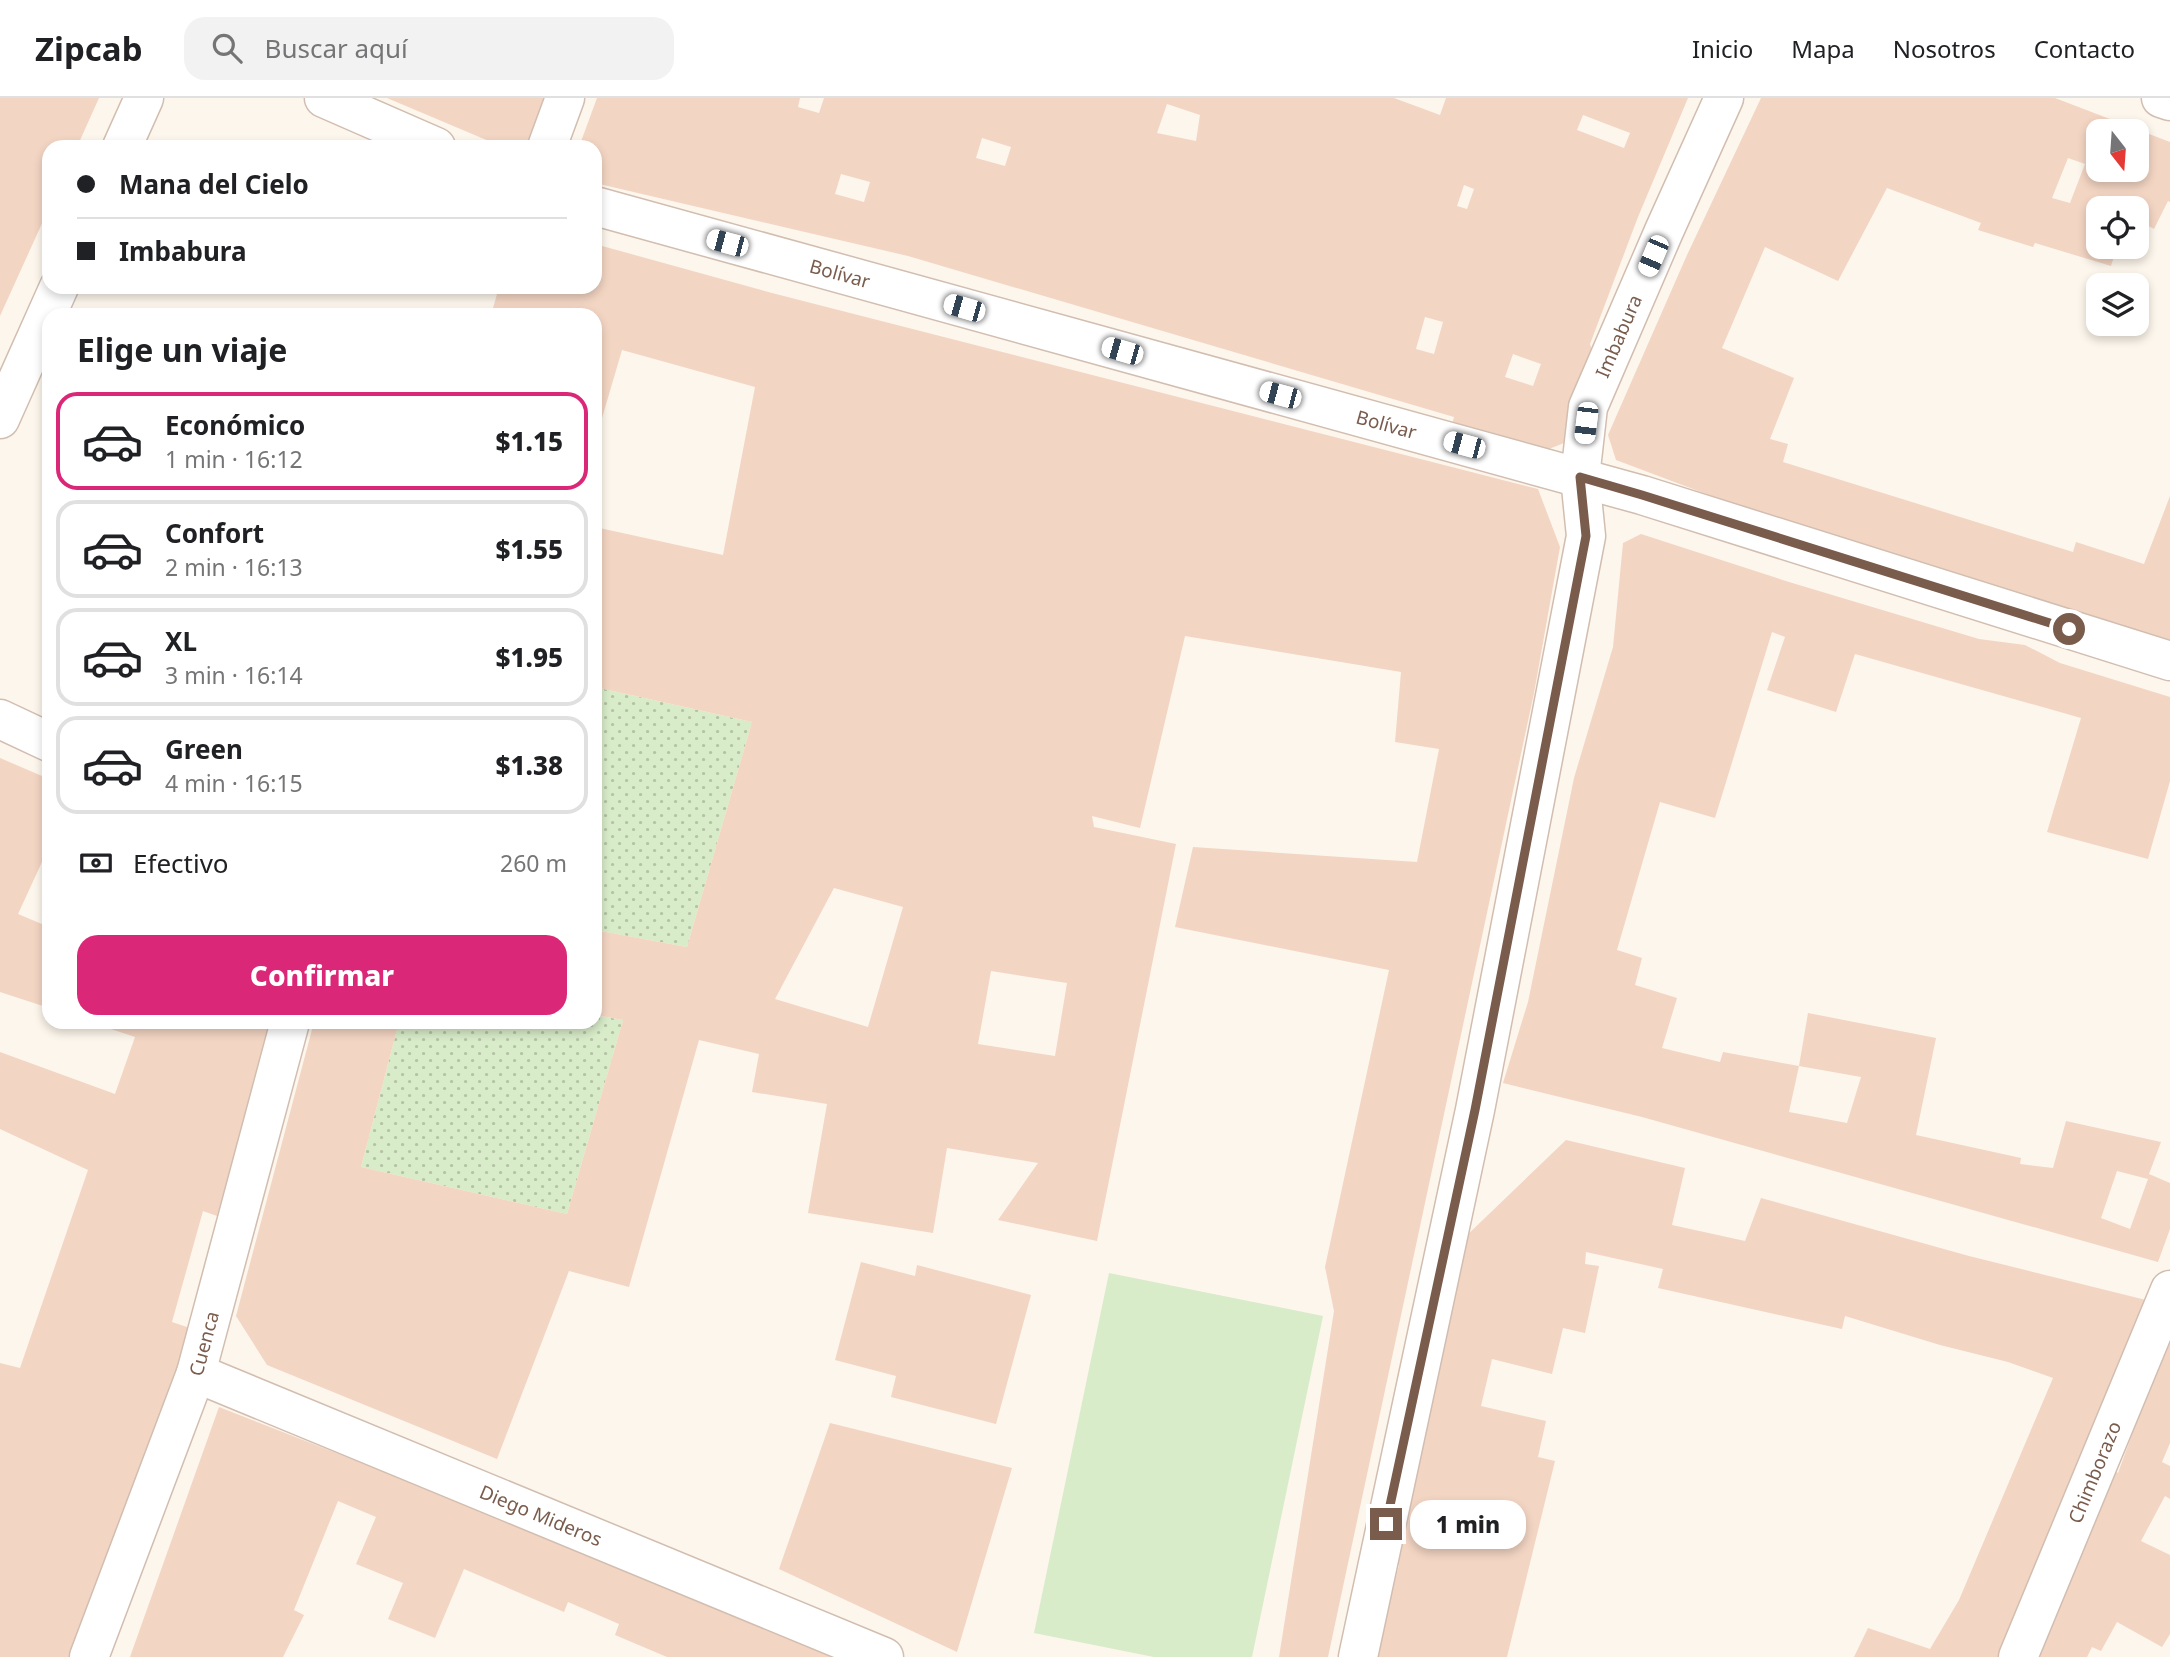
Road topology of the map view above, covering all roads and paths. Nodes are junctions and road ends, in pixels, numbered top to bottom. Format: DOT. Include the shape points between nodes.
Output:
graph roads {
  1 [pos="144,98"];
  2 [pos="324,98"];
  3 [pos="565,98"];
  4 [pos="1724,98"];
  5 [pos="2161,98"];
  6 [pos="2170,101"];
  7 [pos="125,140"];
  8 [pos="420,140"];
  9 [pos="550,140"];
  10 [pos="602,208"];
  11 [pos="42,325"];
  12 [pos="0,419"];
  13 [pos="1580,477"];
  14 [pos="2170,661"];
  15 [pos="0,719"];
  16 [pos="42,739"];
  17 [pos="288,1029"];
  18 [pos="2170,1290"];
  19 [pos="196,1373"];
  20 [pos="89,1657"];
  21 [pos="884,1657"];
  22 [pos="1358,1657"];
  23 [pos="2018,1657"];
  1 -- 7 [label="street"];
  2 -- 8 [label="street"];
  3 -- 9 [label="street"];
  4 -- 13 [label="street, Imbabura" via="1588,407"];
  5 -- 6 [label="street"];
  10 -- 13 [label="street, Bolívar"];
  11 -- 12 [label="street"];
  13 -- 14 [label="street, Bolívar"];
  13 -- 22 [label="street, Imbabura" via="1586,536 1475,1110"];
  15 -- 16 [label="street"];
  17 -- 19 [label="street, Cuenca"];
  18 -- 23 [label="street, Chimborazo"];
  19 -- 20 [label="street, Cuenca"];
  19 -- 21 [label="street, Diego Mideros"];
}
